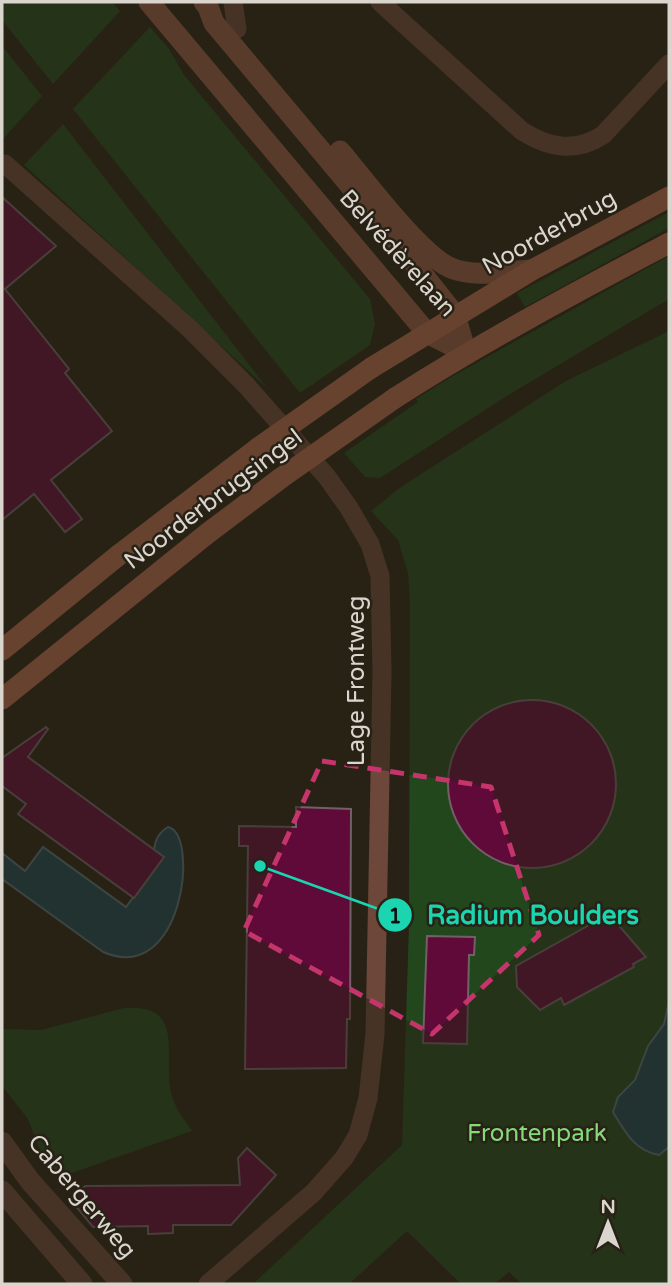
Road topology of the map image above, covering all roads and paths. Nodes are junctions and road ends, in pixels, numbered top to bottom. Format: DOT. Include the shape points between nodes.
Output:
graph roads {
  1 [pos="149,2"];
  2 [pos="233,2"];
  3 [pos="380,2"];
  4 [pos="206,4"];
  5 [pos="237,29"];
  6 [pos="669,64"];
  7 [pos="3,165"];
  8 [pos="669,197"];
  9 [pos="669,243"];
  10 [pos="532,270"];
  11 [pos="456,315"];
  12 [pos="427,332"];
  13 [pos="466,353"];
  14 [pos="2,650"];
  15 [pos="2,699"];
  16 [pos="2,1142"];
  17 [pos="2,1191"];
  18 [pos="82,1284"];
  19 [pos="122,1284"];
  20 [pos="208,1284"];
  1 -- 12 [label="main road, Belvédèrelaan"];
  2 -- 5 [label="street"];
  3 -- 6 [label="street" via="522,131 547,145 571,147 603,135"];
  4 -- 5 [label="main road"];
  4 -- 11 [label="main road, Belvédèrelaan" via="214,23"];
  5 -- 10 [label="main road" via="402,224 440,261 460,271"];
  7 -- 20 [label="street, Lage Frontweg" via="246,385 349,508 370,544 380,576 375,1034 368,1098 358,1135 344,1158 314,1192"];
  8 -- 10 [label="main road, Noorderbrug"];
  9 -- 13 [label="main road"];
  10 -- 11 [label="main road, Noorderbrug"];
  11 -- 12 [label="main road, Noorderbrugsingel"];
  11 -- 13 [label="main road, Belvédèrelaan"];
  12 -- 13 [label="main road, Belvédèrelaan"];
  12 -- 14 [label="main road, Noorderbrugsingel, bridge" via="258,449"];
  13 -- 15 [label="main road, Noorderbrugsingel, bridge" via="281,478"];
  16 -- 19 [label="street, Cabergerweg" via="30,1181"];
  17 -- 18 [label="street"];
}
